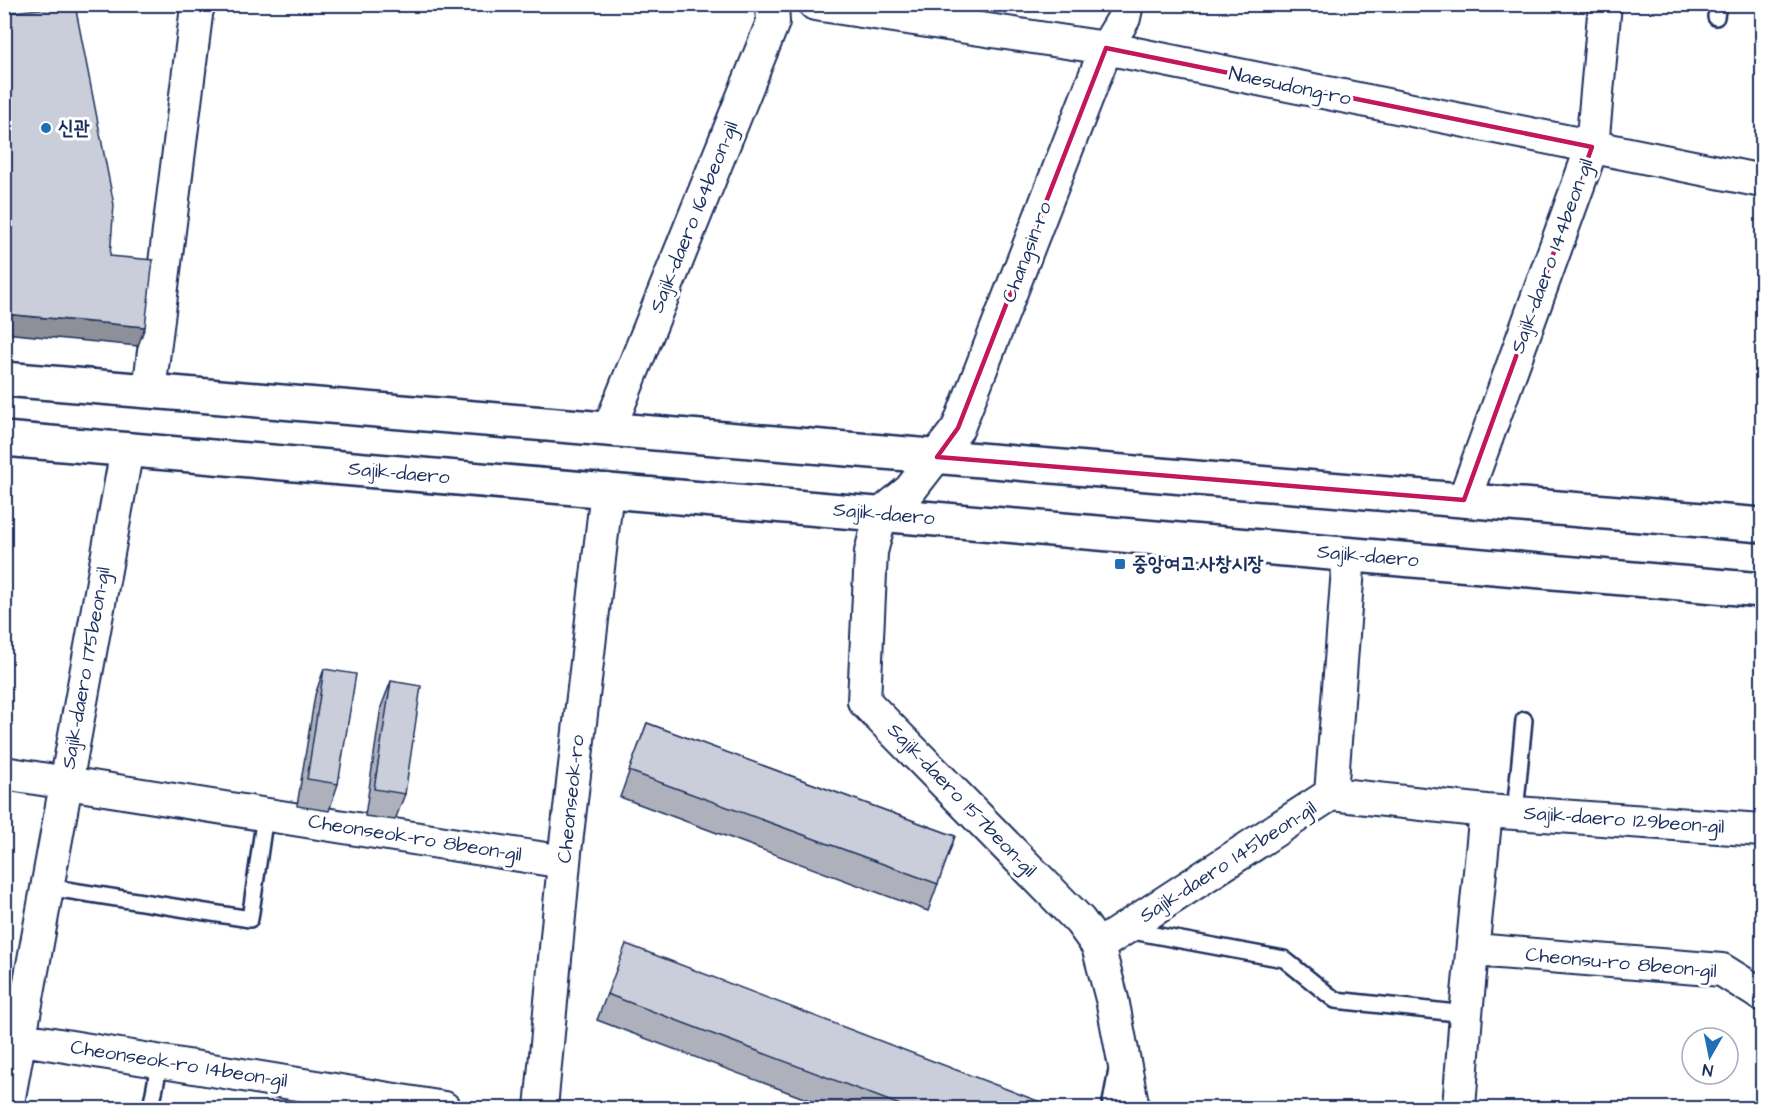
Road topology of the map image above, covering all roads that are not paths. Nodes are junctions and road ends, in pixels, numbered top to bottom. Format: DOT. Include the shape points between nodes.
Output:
graph roads {
  1 [pos="200,4"];
  2 [pos="772,4"];
  3 [pos="815,4"];
  4 [pos="1127,4"];
  5 [pos="1605,4"];
  6 [pos="1106,48"];
  7 [pos="1592,147"];
  8 [pos="1762,181"];
  9 [pos="4,379"];
  10 [pos="149,391"];
  11 [pos="609,429"];
  12 [pos="4,439"];
  13 [pos="127,449"];
  14 [pos="937,457"];
  15 [pos="607,490"];
  16 [pos="1464,500"];
  17 [pos="881,514"];
  18 [pos="1762,525"];
  19 [pos="1348,555"];
  20 [pos="1762,590"];
  21 [pos="1524,720"];
  22 [pos="4,773"];
  23 [pos="65,783"];
  24 [pos="1331,794"];
  25 [pos="1501,812"];
  26 [pos="265,814"];
  27 [pos="1762,830"];
  28 [pos="564,862"];
  29 [pos="47,887"];
  30 [pos="1126,930"];
  31 [pos="1098,946"];
  32 [pos="1474,950"];
  33 [pos="1762,995"];
  34 [pos="1466,1014"];
  35 [pos="12,1037"];
  36 [pos="1121,1047"];
  37 [pos="160,1061"];
  38 [pos="7,1108"];
  39 [pos="151,1108"];
  40 [pos="444,1108"];
  41 [pos="541,1108"];
  42 [pos="1110,1108"];
  43 [pos="1133,1108"];
  44 [pos="1460,1108"];
  1 -- 10 [label="street"];
  2 -- 11 [label="street, Sajik-daero 164beon-gil" via="773,22"];
  3 -- 6 [label="street, Naesudong-ro"];
  4 -- 6 [label="street, Changsin-ro" via="1124,18"];
  5 -- 7 [label="street, Sajik-daero 144beon-gil"];
  6 -- 7 [label="street, Naesudong-ro"];
  6 -- 14 [label="street, Changsin-ro" via="958,428"];
  7 -- 8 [label="street, Naesudong-ro"];
  7 -- 16 [label="street, Sajik-daero 144beon-gil"];
  9 -- 10 [label="main road"];
  10 -- 11 [label="main road"];
  11 -- 14 [label="main road"];
  12 -- 13 [label="main road, Sajik-daero"];
  13 -- 15 [label="main road, Sajik-daero"];
  13 -- 23 [label="street, Sajik-daero 175beon-gil"];
  14 -- 16 [label="main road"];
  14 -- 17 [label="street, Changsin-ro" via="910,490"];
  15 -- 17 [label="main road, Sajik-daero"];
  15 -- 28 [label="street, Cheonseok-ro"];
  16 -- 18 [label="main road"];
  17 -- 19 [label="main road, Sajik-daero"];
  17 -- 31 [label="street, Sajik-daero 157beon-gil" via="871,552 864,701 1080,921"];
  19 -- 20 [label="main road, Sajik-daero"];
  19 -- 24 [label="street, Sajik-daero 145beon-gil"];
  21 -- 25 [label="lane"];
  22 -- 23 [label="street, Cheonseok-ro 8beon-gil"];
  23 -- 26 [label="street, Cheonseok-ro 8beon-gil"];
  23 -- 29 [label="street, Sajik-daero 175beon-gil"];
  24 -- 25 [label="street, Sajik-daero 145beon-gil"];
  24 -- 30 [label="street, Sajik-daero 145beon-gil"];
  25 -- 27 [label="street, Sajik-daero 129beon-gil"];
  25 -- 32 [label="street"];
  26 -- 28 [label="street, Cheonseok-ro 8beon-gil"];
  26 -- 29 [label="lane" via="250,919"];
  28 -- 41 [label="street, Cheonseok-ro"];
  29 -- 35 [label="street, Sajik-daero 175beon-gil"];
  30 -- 31 [label="street, Sajik-daero 145beon-gil"];
  30 -- 34 [label="lane, Sajik-daero 145beon-gil" via="1284,959 1335,1000"];
  31 -- 36 [label="street, Sajik-daero 157beon-gil"];
  32 -- 33 [label="street, Cheonsu-ro 8beon-gil" via="1722,970"];
  32 -- 34 [label="street"];
  34 -- 44 [label="street"];
  35 -- 37 [label="street, Cheonseok-ro 14beon-gil"];
  35 -- 38 [label="street, Sajik-daero 175beon-gil"];
  36 -- 42 [label="lane"];
  36 -- 43 [label="street, Sajik-daero 157beon-gil"];
  37 -- 39 [label="lane"];
  37 -- 40 [label="street, Cheonseok-ro 14beon-gil"];
}
